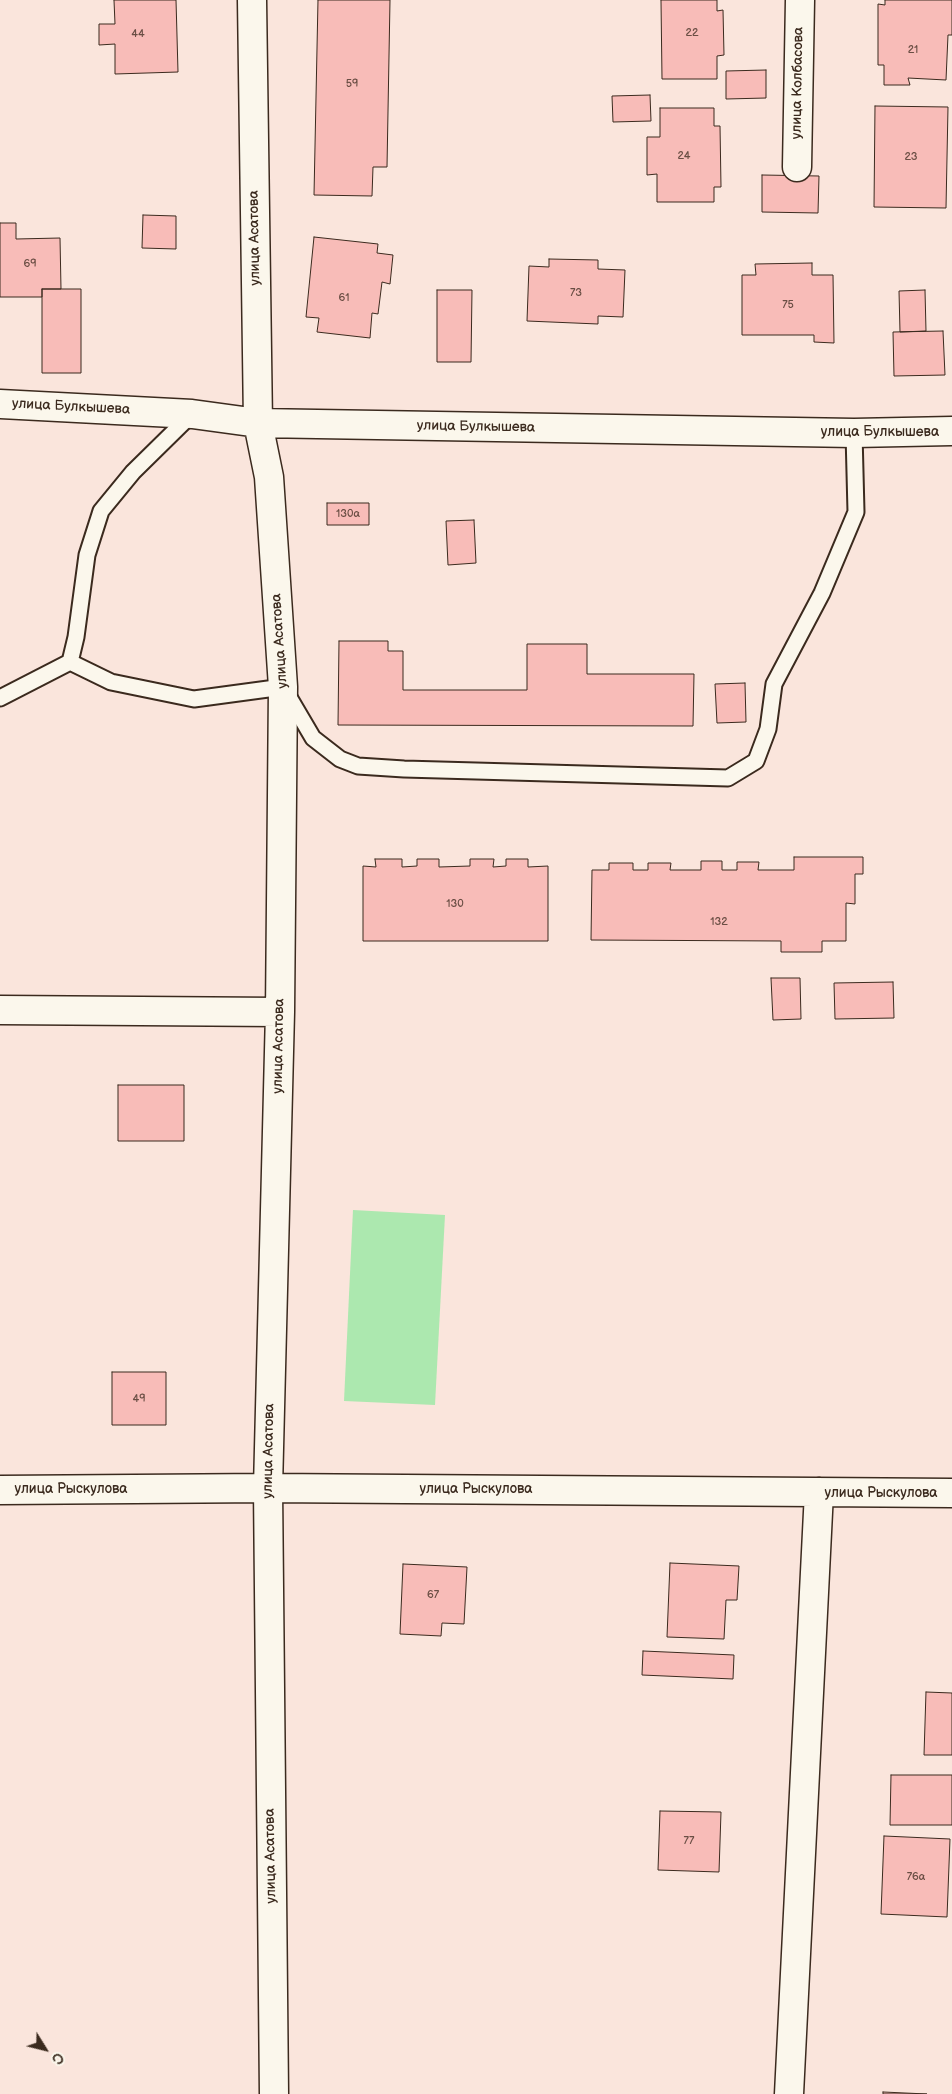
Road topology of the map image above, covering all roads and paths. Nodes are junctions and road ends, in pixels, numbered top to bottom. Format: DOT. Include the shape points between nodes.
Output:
graph roads {
  1 [pos="252,0"];
  2 [pos="800,0"];
  3 [pos="797,167"];
  4 [pos="0,404"];
  5 [pos="192,414"];
  6 [pos="258,423"];
  7 [pos="952,431"];
  8 [pos="854,433"];
  9 [pos="70,662"];
  10 [pos="283,687"];
  11 [pos="0,698"];
  12 [pos="0,1010"];
  13 [pos="280,1012"];
  14 [pos="268,1488"];
  15 [pos="0,1490"];
  16 [pos="819,1492"];
  17 [pos="952,1493"];
  18 [pos="274,2094"];
  19 [pos="789,2094"];
  1 -- 6 [label="street, улица Асатова"];
  2 -- 3 [label="street, улица Колбасова"];
  4 -- 5 [label="street, улица Булкышева"];
  5 -- 6 [label="street, улица Булкышева"];
  5 -- 9 [label="lane" via="133,472 101,511 87,555"];
  6 -- 8 [label="street, улица Булкышева"];
  6 -- 10 [label="street, улица Асатова" via="269,477"];
  7 -- 8 [label="street, улица Булкышева"];
  8 -- 10 [label="lane" via="856,512 822,593 774,684 768,729 756,761 728,778 358,766 340,759 312,738"];
  9 -- 10 [label="lane" via="111,682 194,699"];
  9 -- 11 [label="lane"];
  10 -- 13 [label="street, улица Асатова"];
  12 -- 13 [label="street"];
  13 -- 14 [label="street, улица Асатова"];
  14 -- 15 [label="street, улица Рыскулова"];
  14 -- 16 [label="street, улица Рыскулова"];
  14 -- 18 [label="street, улица Асатова"];
  16 -- 17 [label="street, улица Рыскулова"];
  16 -- 19 [label="street"];
}
